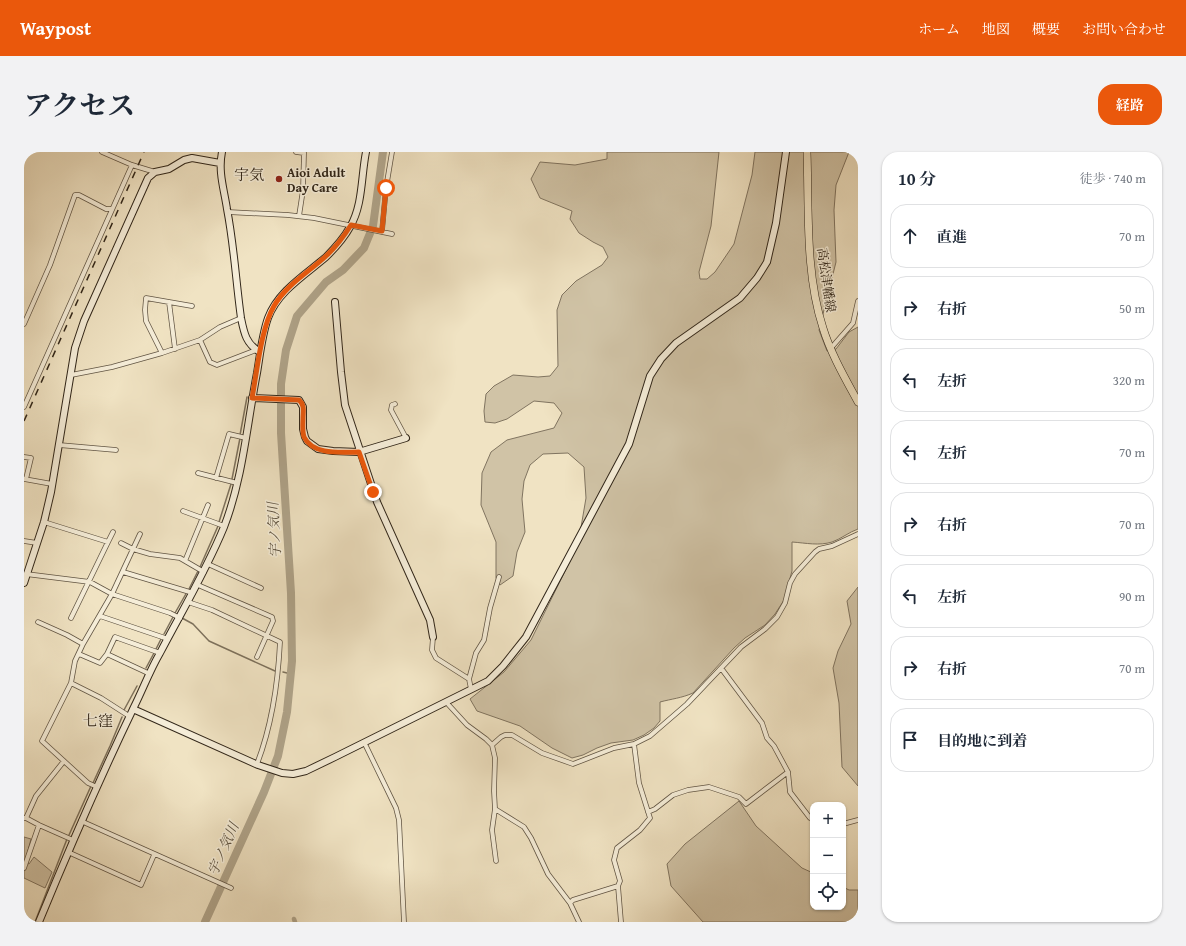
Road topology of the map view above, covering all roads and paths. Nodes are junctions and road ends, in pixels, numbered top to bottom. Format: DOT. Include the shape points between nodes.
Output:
graph roads {
  1 [pos="102,152"];
  2 [pos="222,152"];
  3 [pos="296,152"];
  4 [pos="366,152"];
  5 [pos="392,152"];
  6 [pos="786,152"];
  7 [pos="807,152"];
  8 [pos="220,163"];
  9 [pos="132,165"];
  10 [pos="156,172"];
  11 [pos="112,209"];
  12 [pos="228,212"];
  13 [pos="299,216"];
  14 [pos="351,225"];
  15 [pos="381,231"];
  16 [pos="392,234"];
  17 [pos="858,301"];
  18 [pos="169,302"];
  19 [pos="335,302"];
  20 [pos="192,306"];
  21 [pos="241,318"];
  22 [pos="24,324"];
  23 [pos="200,340"];
  24 [pos="831,348"];
  25 [pos="175,349"];
  26 [pos="258,351"];
  27 [pos="162,353"];
  28 [pos="71,375"];
  29 [pos="252,398"];
  30 [pos="858,402"];
  31 [pos="395,404"];
  32 [pos="24,407"];
  33 [pos="246,438"];
  34 [pos="406,438"];
  35 [pos="59,446"];
  36 [pos="116,450"];
  37 [pos="359,452"];
  38 [pos="24,457"];
  39 [pos="198,473"];
  40 [pos="216,478"];
  41 [pos="25,479"];
  42 [pos="237,483"];
  43 [pos="52,484"];
  44 [pos="208,506"];
  45 [pos="183,511"];
  46 [pos="203,518"];
  47 [pos="44,522"];
  48 [pos="224,526"];
  49 [pos="113,532"];
  50 [pos="140,534"];
  51 [pos="858,534"];
  52 [pos="24,540"];
  53 [pos="108,542"];
  54 [pos="37,543"];
  55 [pos="120,544"];
  56 [pos="133,550"];
  57 [pos="185,561"];
  58 [pos="208,564"];
  59 [pos="123,572"];
  60 [pos="204,572"];
  61 [pos="26,574"];
  62 [pos="499,577"];
  63 [pos="90,582"];
  64 [pos="24,583"];
  65 [pos="198,585"];
  66 [pos="261,588"];
  67 [pos="193,593"];
  68 [pos="112,594"];
  69 [pos="188,602"];
  70 [pos="100,616"];
  71 [pos="71,618"];
  72 [pos="180,618"];
  73 [pos="38,622"];
  74 [pos="267,634"];
  75 [pos="433,637"];
  76 [pos="168,639"];
  77 [pos="83,644"];
  78 [pos="160,653"];
  79 [pos="79,654"];
  80 [pos="107,654"];
  81 [pos="257,657"];
  82 [pos="721,668"];
  83 [pos="150,674"];
  84 [pos="469,679"];
  85 [pos="71,683"];
  86 [pos="471,689"];
  87 [pos="446,702"];
  88 [pos="133,709"];
  89 [pos="129,716"];
  90 [pos="364,742"];
  91 [pos="634,744"];
  92 [pos="492,745"];
  93 [pos="64,761"];
  94 [pos="258,764"];
  95 [pos="788,772"];
  96 [pos="97,788"];
  97 [pos="495,809"];
  98 [pos="648,812"];
  99 [pos="25,818"];
  100 [pos="810,818"];
  101 [pos="858,820"];
  102 [pos="81,821"];
  103 [pos="846,823"];
  104 [pos="38,825"];
  105 [pos="73,840"];
  106 [pos="68,852"];
  107 [pos="154,855"];
  108 [pos="496,860"];
  109 [pos="24,868"];
  110 [pos="618,886"];
  111 [pos="231,888"];
  112 [pos="570,903"];
  113 [pos="39,922"];
  114 [pos="404,922"];
  115 [pos="579,922"];
  116 [pos="621,922"];
  1 -- 9 [label="street"];
  2 -- 8 [label="street"];
  3 -- 13 [label="street" via="304,153"];
  4 -- 14 [label="street" via="360,198"];
  5 -- 15 [label="street"];
  6 -- 86 [label="street" via="767,262 740,298 676,343 656,366 647,384 629,444 526,637 488,681"];
  7 -- 24 [label="main road, 高松津幡線" via="810,254 814,291"];
  8 -- 10 [label="street" via="192,158"];
  8 -- 12 [label="street" via="220,178"];
  9 -- 10 [label="street"];
  9 -- 11 [label="street"];
  10 -- 28 [label="street" via="148,178 84,320 75,348"];
  11 -- 22 [label="street" via="106,209 75,195 50,265"];
  11 -- 32 [label="street"];
  12 -- 13 [label="street"];
  12 -- 21 [label="street"];
  13 -- 14 [label="street"];
  14 -- 15 [label="street"];
  14 -- 26 [label="street" via="327,256 296,282 274,306"];
  15 -- 16 [label="street"];
  17 -- 24 [label="street" via="853,323"];
  18 -- 20 [label="street"];
  18 -- 25 [label="street"];
  18 -- 27 [label="street" via="146,298 146,321"];
  19 -- 37 [label="street" via="345,406"];
  21 -- 23 [label="street"];
  21 -- 26 [label="street" via="244,335"];
  23 -- 25 [label="street"];
  23 -- 26 [label="street" via="210,362 217,365"];
  24 -- 30 [label="main road, 高松津幡線"];
  25 -- 27 [label="street"];
  26 -- 29 [label="street"];
  27 -- 28 [label="street"];
  28 -- 35 [label="street"];
  29 -- 33 [label="street"];
  29 -- 37 [label="street" via="299,400 303,404 303,433 307,441 325,451"];
  31 -- 34 [label="street" via="391,410"];
  33 -- 40 [label="street" via="229,434"];
  33 -- 42 [label="street"];
  34 -- 37 [label="street"];
  35 -- 36 [label="street"];
  35 -- 43 [label="street"];
  37 -- 75 [label="street" via="377,502 430,620"];
  38 -- 41 [label="street" via="31,458"];
  39 -- 40 [label="street"];
  40 -- 42 [label="street"];
  41 -- 43 [label="street"];
  42 -- 48 [label="street"];
  43 -- 47 [label="street"];
  44 -- 46 [label="street"];
  45 -- 46 [label="street"];
  46 -- 48 [label="street"];
  46 -- 57 [label="street"];
  47 -- 53 [label="street"];
  47 -- 54 [label="street"];
  48 -- 58 [label="street"];
  49 -- 53 [label="street"];
  50 -- 56 [label="street"];
  51 -- 82 [label="street" via="814,552 795,574 777,617 741,647"];
  52 -- 54 [label="street"];
  53 -- 63 [label="street"];
  54 -- 61 [label="street"];
  55 -- 56 [label="street"];
  56 -- 57 [label="street"];
  56 -- 59 [label="street"];
  57 -- 60 [label="street"];
  58 -- 60 [label="street"];
  58 -- 66 [label="street"];
  59 -- 67 [label="street"];
  59 -- 68 [label="street"];
  60 -- 65 [label="street"];
  61 -- 63 [label="street"];
  61 -- 64 [label="street"];
  62 -- 84 [label="street" via="484,640 476,653"];
  63 -- 68 [label="street"];
  63 -- 71 [label="street"];
  65 -- 67 [label="street"];
  65 -- 74 [label="street" via="272,618"];
  67 -- 69 [label="street"];
  68 -- 70 [label="street"];
  68 -- 72 [label="street"];
  69 -- 72 [label="street"];
  69 -- 74 [label="street"];
  70 -- 76 [label="street"];
  70 -- 77 [label="street"];
  72 -- 76 [label="street"];
  73 -- 77 [label="street"];
  74 -- 81 [label="street"];
  74 -- 94 [label="street" via="280,642 279,671 268,729"];
  75 -- 84 [label="street" via="432,650 436,658"];
  76 -- 78 [label="street"];
  77 -- 79 [label="street"];
  78 -- 80 [label="street" via="115,637"];
  78 -- 83 [label="street"];
  79 -- 80 [label="street" via="100,663"];
  79 -- 85 [label="street"];
  80 -- 83 [label="street"];
  82 -- 91 [label="street" via="650,736"];
  82 -- 95 [label="street" via="762,723 767,738"];
  83 -- 88 [label="street"];
  84 -- 86 [label="street"];
  85 -- 89 [label="street"];
  85 -- 93 [label="street" via="42,741"];
  86 -- 87 [label="street"];
  87 -- 90 [label="street"];
  87 -- 92 [label="street" via="467,725"];
  88 -- 89 [label="street"];
  88 -- 94 [label="street"];
  89 -- 96 [label="street"];
  90 -- 94 [label="street" via="306,771 293,774 282,773"];
  90 -- 114 [label="street" via="396,808 399,820"];
  91 -- 92 [label="street" via="614,748 573,764 542,753 512,735 501,737"];
  91 -- 98 [label="street"];
  92 -- 97 [label="street" via="495,758"];
  93 -- 96 [label="street"];
  93 -- 99 [label="street" via="36,796"];
  95 -- 98 [label="street" via="746,804 739,797 709,787 674,795"];
  95 -- 100 [label="street" via="790,792"];
  96 -- 102 [label="street"];
  97 -- 108 [label="street" via="492,830"];
  97 -- 112 [label="street" via="524,827 548,874"];
  98 -- 110 [label="street" via="650,818 640,830 617,848 614,860 620,881"];
  99 -- 104 [label="street"];
  101 -- 103 [label="street"];
  102 -- 105 [label="street"];
  102 -- 107 [label="street"];
  104 -- 105 [label="street"];
  104 -- 109 [label="street"];
  105 -- 106 [label="street"];
  106 -- 107 [label="street" via="141,885"];
  106 -- 113 [label="street"];
  107 -- 111 [label="street"];
  110 -- 112 [label="street"];
  110 -- 116 [label="street"];
  112 -- 115 [label="street"];
}
